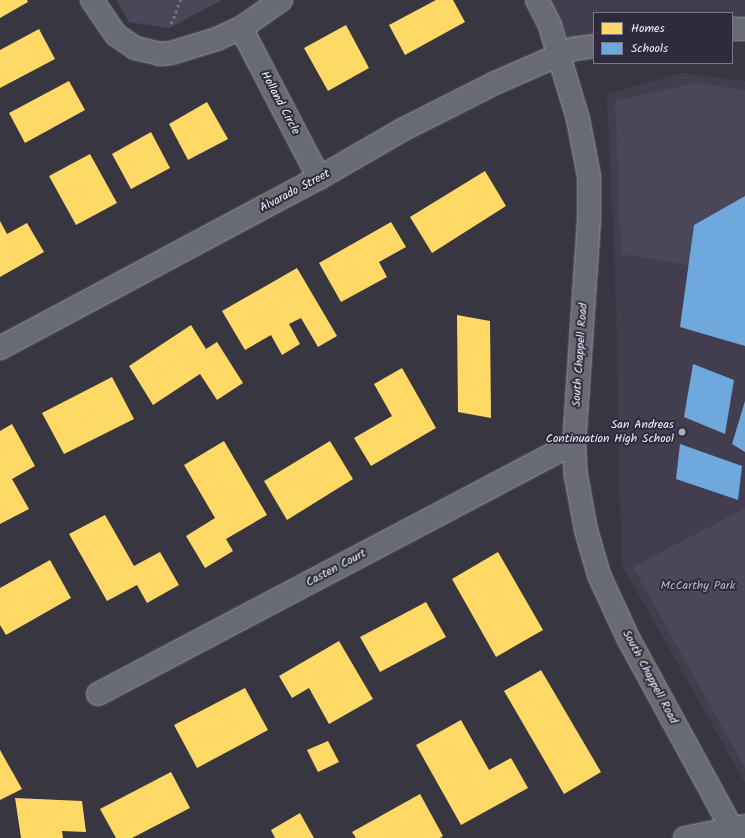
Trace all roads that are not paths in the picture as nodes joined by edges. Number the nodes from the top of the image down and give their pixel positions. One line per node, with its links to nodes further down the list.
1 (92, 0): 4 (street)
2 (281, 0): 4 (street)
3 (537, 0): 8 (street, South Chappell Road)
4 (241, 28): 9 (street, Holland Circle)
5 (733, 29): 6 (street)
6 (745, 29)
7 (593, 46): 8 (street, Alvarado Street)
8 (560, 56): 9 (street, Alvarado Street); 11 (street, South Chappell Road)
9 (319, 178): 10 (street, Alvarado Street)
10 (0, 348)
11 (574, 443): 12 (street, Casten Court); 13 (street, South Chappell Road)
12 (98, 694)
13 (738, 832): 14 (street)
14 (685, 838)

